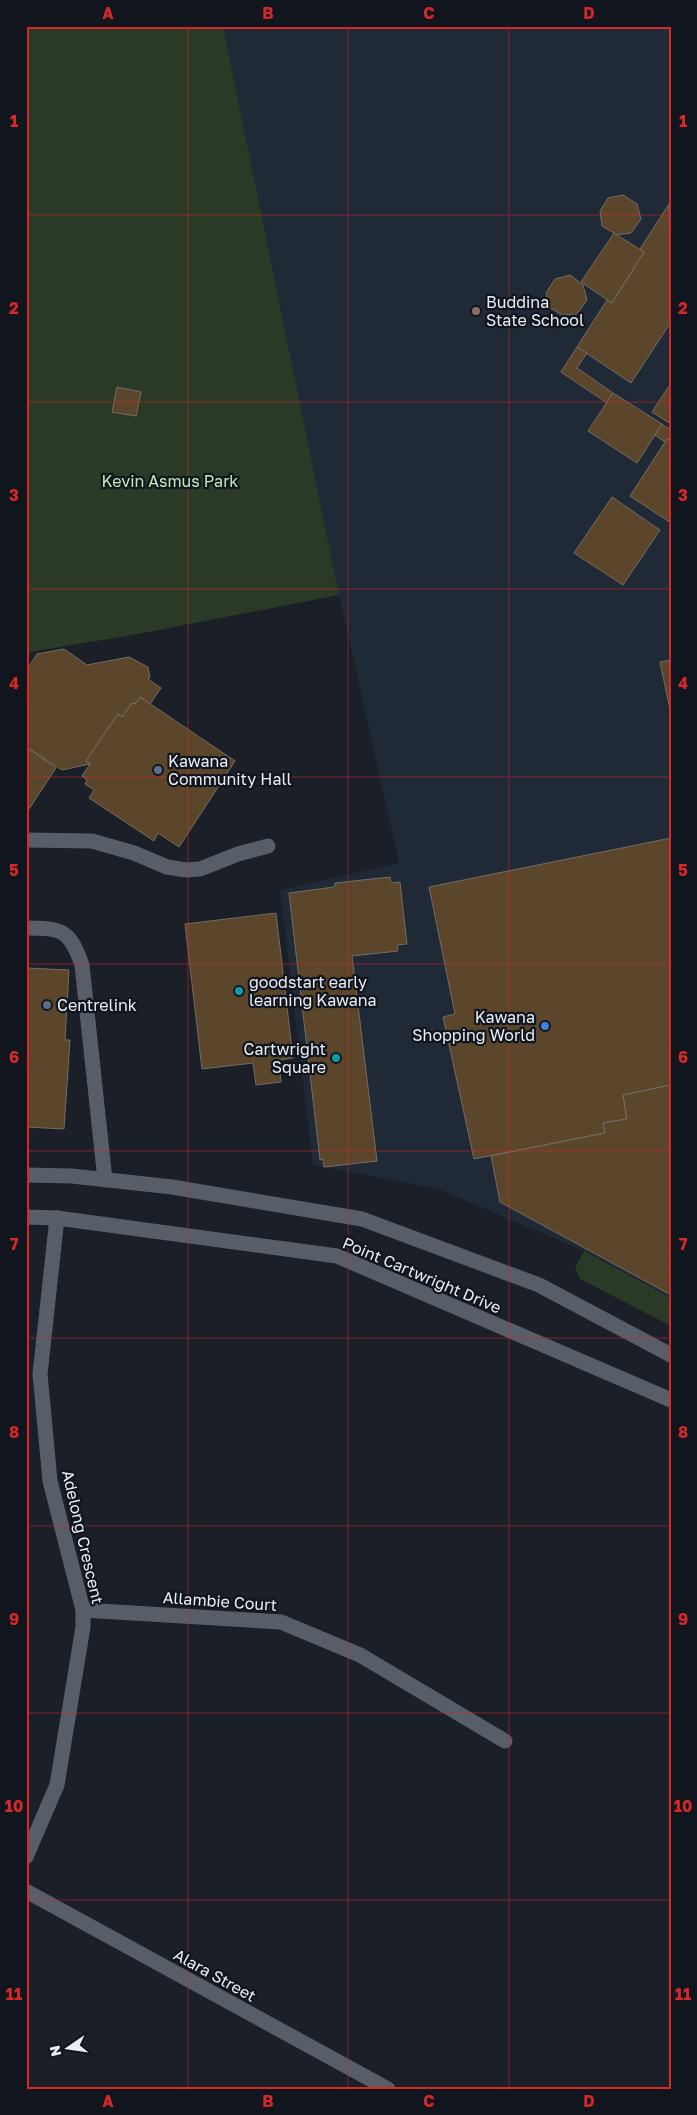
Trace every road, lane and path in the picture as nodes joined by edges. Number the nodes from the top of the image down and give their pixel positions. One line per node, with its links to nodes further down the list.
1 (26, 840): 2 (street)
2 (268, 846)
3 (26, 928): 5 (street)
4 (26, 1175): 5 (street, Point Cartwright Drive)
5 (105, 1180): 8 (street, Point Cartwright Drive)
6 (26, 1217): 7 (street, Point Cartwright Drive)
7 (57, 1218): 9 (street, Point Cartwright Drive); 10 (street, Adelong Crescent)
8 (671, 1355)
9 (671, 1400)
10 (83, 1610): 11 (street, Allambie Court); 12 (street, Adelong Crescent)
11 (505, 1740)
12 (26, 1857)
13 (26, 1891): 14 (street, Alara Street)
14 (388, 2089)

